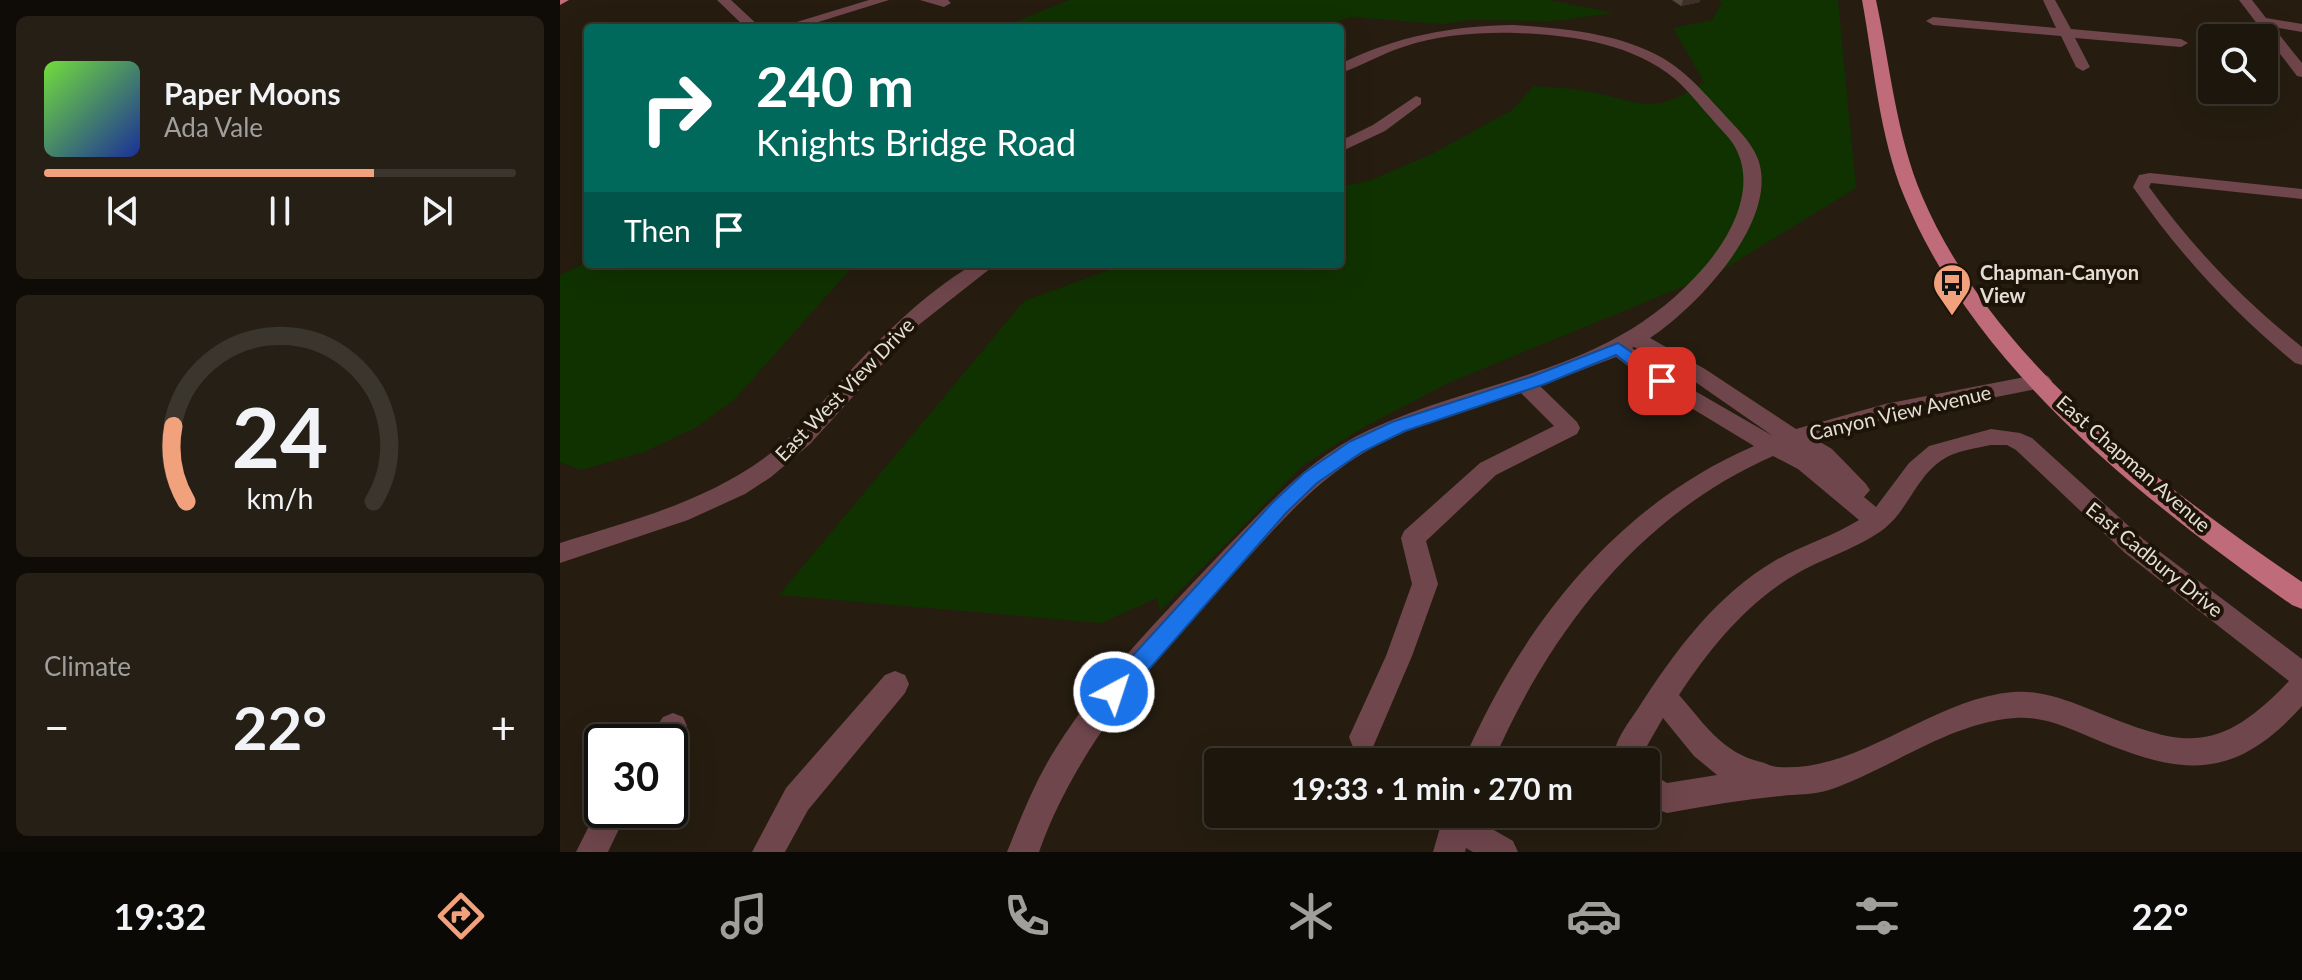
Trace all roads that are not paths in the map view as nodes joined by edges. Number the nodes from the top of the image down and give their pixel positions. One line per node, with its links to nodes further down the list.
1 (723, 0): 10 (street)
2 (883, 0): 11 (street)
3 (926, 0): 7 (street)
4 (1869, 0): 24 (main road, East Chapman Avenue)
5 (2049, 0): 13 (street)
6 (2245, 0): 9 (street)
7 (944, 3)
8 (1933, 21): 13 (street)
9 (2259, 21): 12 (street); 17 (street)
10 (750, 24)
11 (798, 24)
12 (2302, 28)
13 (2065, 32): 14 (street); 16 (street)
14 (2181, 43)
15 (1344, 67): 22 (street)
16 (2083, 67)
17 (2302, 73)
18 (1416, 101): 19 (street)
19 (1347, 144)
20 (2302, 194): 23 (street)
21 (980, 268): 28 (street, East West View Drive)
22 (1626, 343): 25 (street); 26 (street)
23 (2302, 358)
24 (2041, 381): 26 (street, Canyon View Avenue); 29 (main road, East Chapman Avenue)
25 (1526, 385): 34 (street); 43 (street)
26 (1784, 442): 27 (street); 35 (street, Canyon View Avenue)
27 (1882, 517): 30 (street, East Cadbury Drive); 33 (street)
28 (560, 553)
29 (2302, 597)
30 (2302, 675)
31 (895, 684): 42 (street)
32 (2302, 686): 37 (street)
33 (1661, 696): 36 (street); 37 (street)
34 (1363, 737)
35 (1484, 748)
36 (1630, 748)
37 (1780, 781): 38 (street)
38 (1660, 791)
39 (604, 828): 41 (street)
40 (1455, 830): 44 (street)
41 (592, 852)
42 (768, 852)
43 (1023, 852)
44 (1502, 852)

